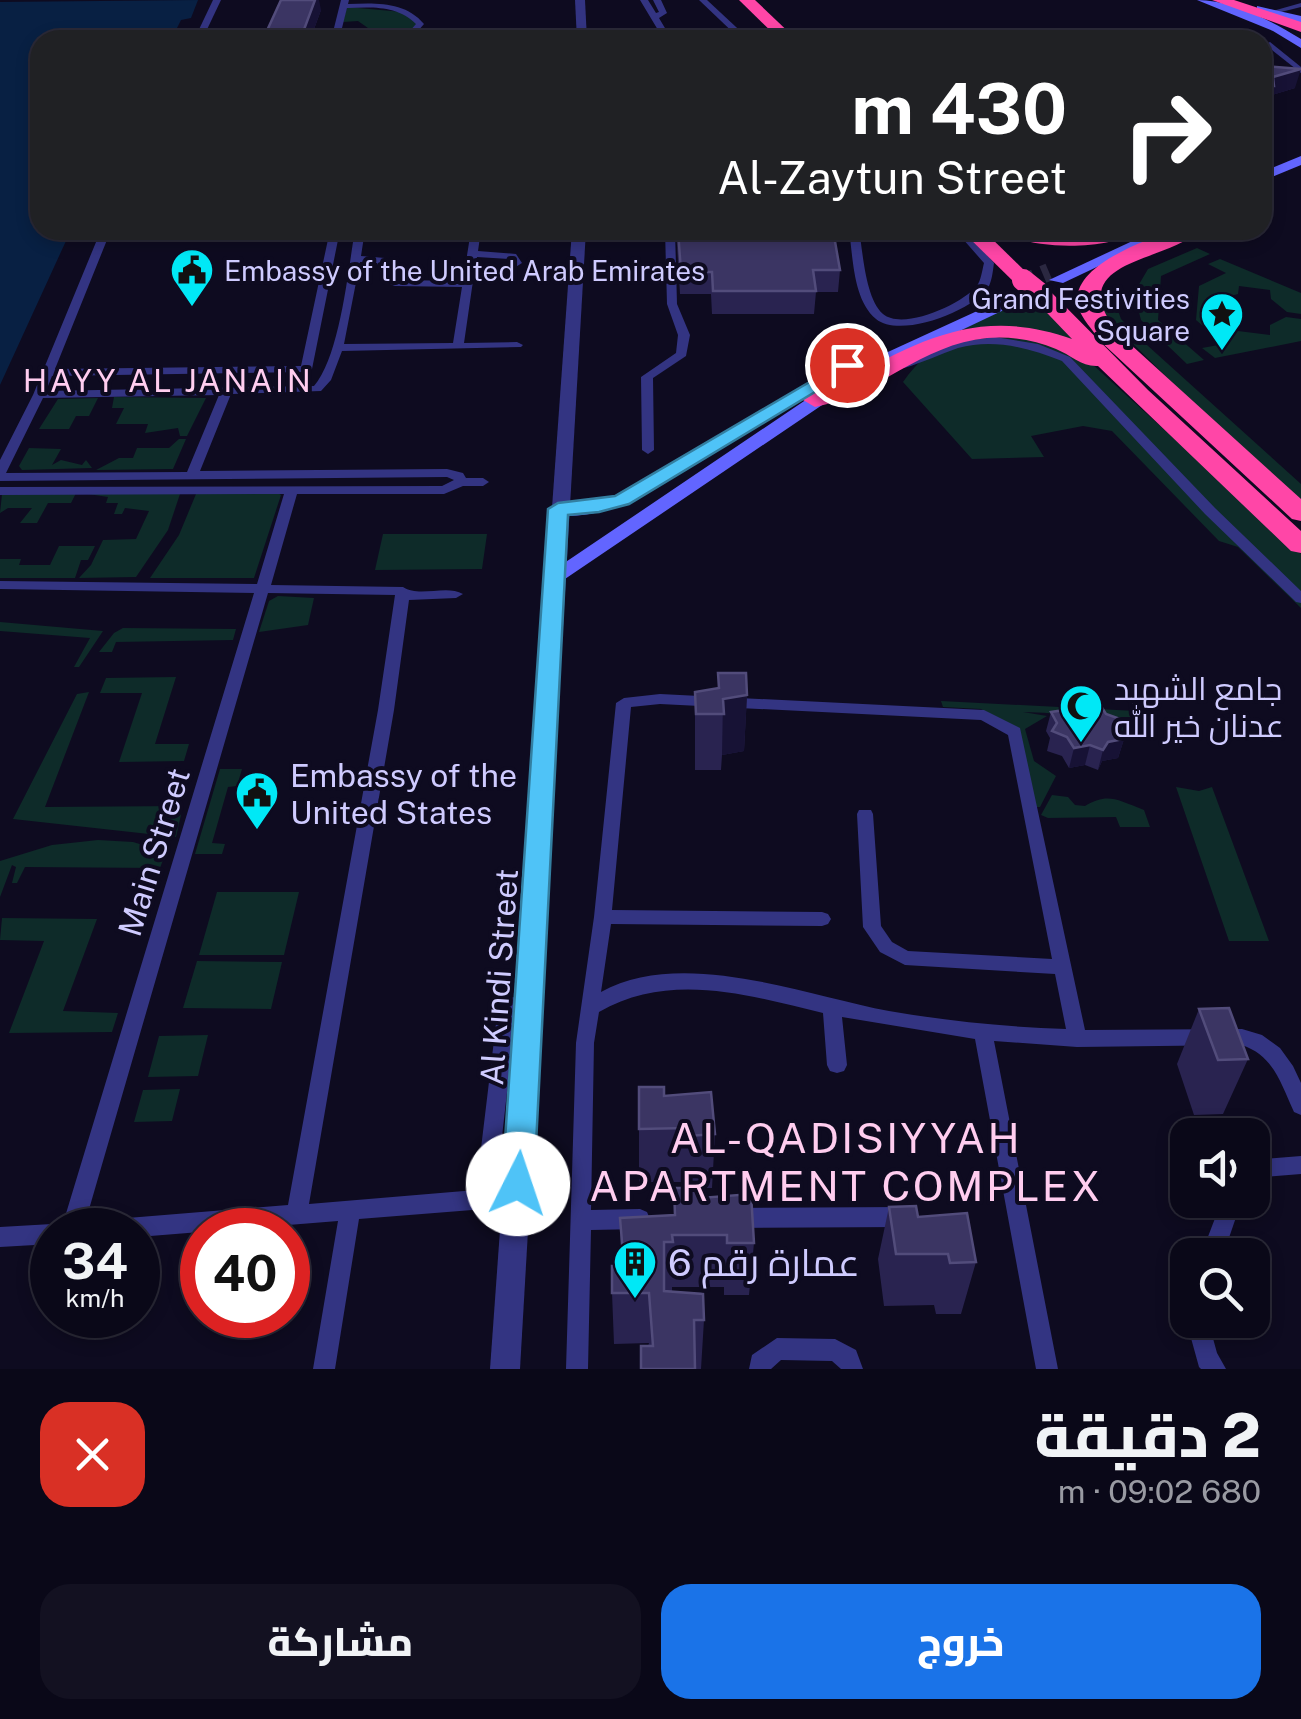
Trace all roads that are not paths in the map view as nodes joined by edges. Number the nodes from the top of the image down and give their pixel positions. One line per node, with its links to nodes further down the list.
1 (216, 0): 16 (street)
2 (580, 0): 19 (street)
3 (644, 0): 14 (street)
4 (657, 0): 14 (street)
5 (703, 0): 21 (street)
6 (728, 0): 22 (highway)
7 (750, 0): 23 (highway)
8 (1228, 0): 15 (highway)
9 (1238, 0): 13 (main road)
10 (1209, 1): 15 (highway); 24 (main road)
11 (345, 3): 17 (street); 18 (street)
12 (1301, 5): 13 (street)
13 (1274, 12): 15 (main road)
14 (654, 17): 20 (street)
15 (1301, 24)
16 (202, 30)
17 (338, 30)
18 (419, 30)
19 (582, 30)
20 (662, 30)
21 (735, 30)
22 (770, 30)
23 (774, 30)
24 (1301, 44)
25 (1272, 46): 26 (street)
26 (1301, 71)
27 (1301, 160): 28 (main road)
28 (1272, 173)
29 (1301, 176): 30 (main road)
30 (1272, 189)
31 (102, 240): 53 (street)
32 (333, 240): 53 (street)
33 (358, 240): 45 (street)
34 (474, 240): 44 (street)
35 (577, 240): 66 (street, Al Kindi Street)
36 (670, 240): 58 (street)
37 (856, 240): 38 (street)
38 (969, 240)
39 (984, 240): 47 (highway)
40 (1001, 240): 47 (highway)
41 (1127, 240): 47 (main road)
42 (1143, 240): 47 (main road)
43 (1167, 240): 48 (highway)
44 (472, 254): 46 (street); 46 (street)
45 (354, 259): 46 (street); 51 (street)
46 (469, 277): 49 (street)
47 (1038, 283): 48 (highway); 52 (main road); 56 (highway)
48 (1108, 335): 67 (highway)
49 (458, 346): 50 (street); 51 (street)
50 (517, 346)
51 (336, 348): 54 (street)
52 (873, 366): 56 (highway); 57 (highway); 66 (main road); 74 (street)
53 (48, 373): 55 (street)
54 (226, 392): 55 (street); 61 (street)
55 (39, 395): 59 (street)
56 (1140, 395): 68 (highway)
57 (815, 400): 69 (main road)
58 (648, 450)
59 (0, 474): 60 (street)
60 (88, 476): 61 (street); 64 (street)
61 (189, 481): 63 (street); 64 (street)
62 (484, 482): 63 (street)
63 (293, 484): 71 (street, Main Street)
64 (81, 491): 65 (street)
65 (0, 492)
66 (558, 509): 69 (street, Al Kindi Street)
67 (1301, 513)
68 (1301, 545)
69 (555, 576): 79 (street, Al Kindi Street)
70 (0, 585): 71 (street)
71 (266, 586): 73 (street); 88 (street, Main Street)
72 (456, 594): 73 (street)
73 (405, 596): 89 (street)
74 (1301, 599)
75 (866, 814): 78 (street)
76 (603, 918): 77 (street); 78 (street); 81 (street)
77 (822, 920)
78 (1064, 967): 83 (street)
79 (531, 999): 90 (street); 100 (street, Al Kindi Street)
80 (832, 1007): 81 (street); 82 (street); 84 (street)
81 (588, 1009): 95 (street)
82 (983, 1032): 83 (street); 104 (street)
83 (1077, 1038): 85 (street)
84 (837, 1065)
85 (1301, 1106)
86 (1301, 1165): 87 (street)
87 (1270, 1168)
88 (79, 1208)
89 (297, 1208)
90 (350, 1210): 91 (street); 99 (street)
91 (310, 1214)
92 (904, 1217): 94 (street)
93 (657, 1219): 95 (street)
94 (714, 1219)
95 (580, 1220): 101 (street)
96 (30, 1237): 97 (street)
97 (1, 1240)
98 (1202, 1338): 105 (street)
99 (324, 1369)
100 (505, 1369)
101 (577, 1369)
102 (760, 1369): 103 (street)
103 (852, 1369)
104 (1047, 1369)
105 (1214, 1369)

